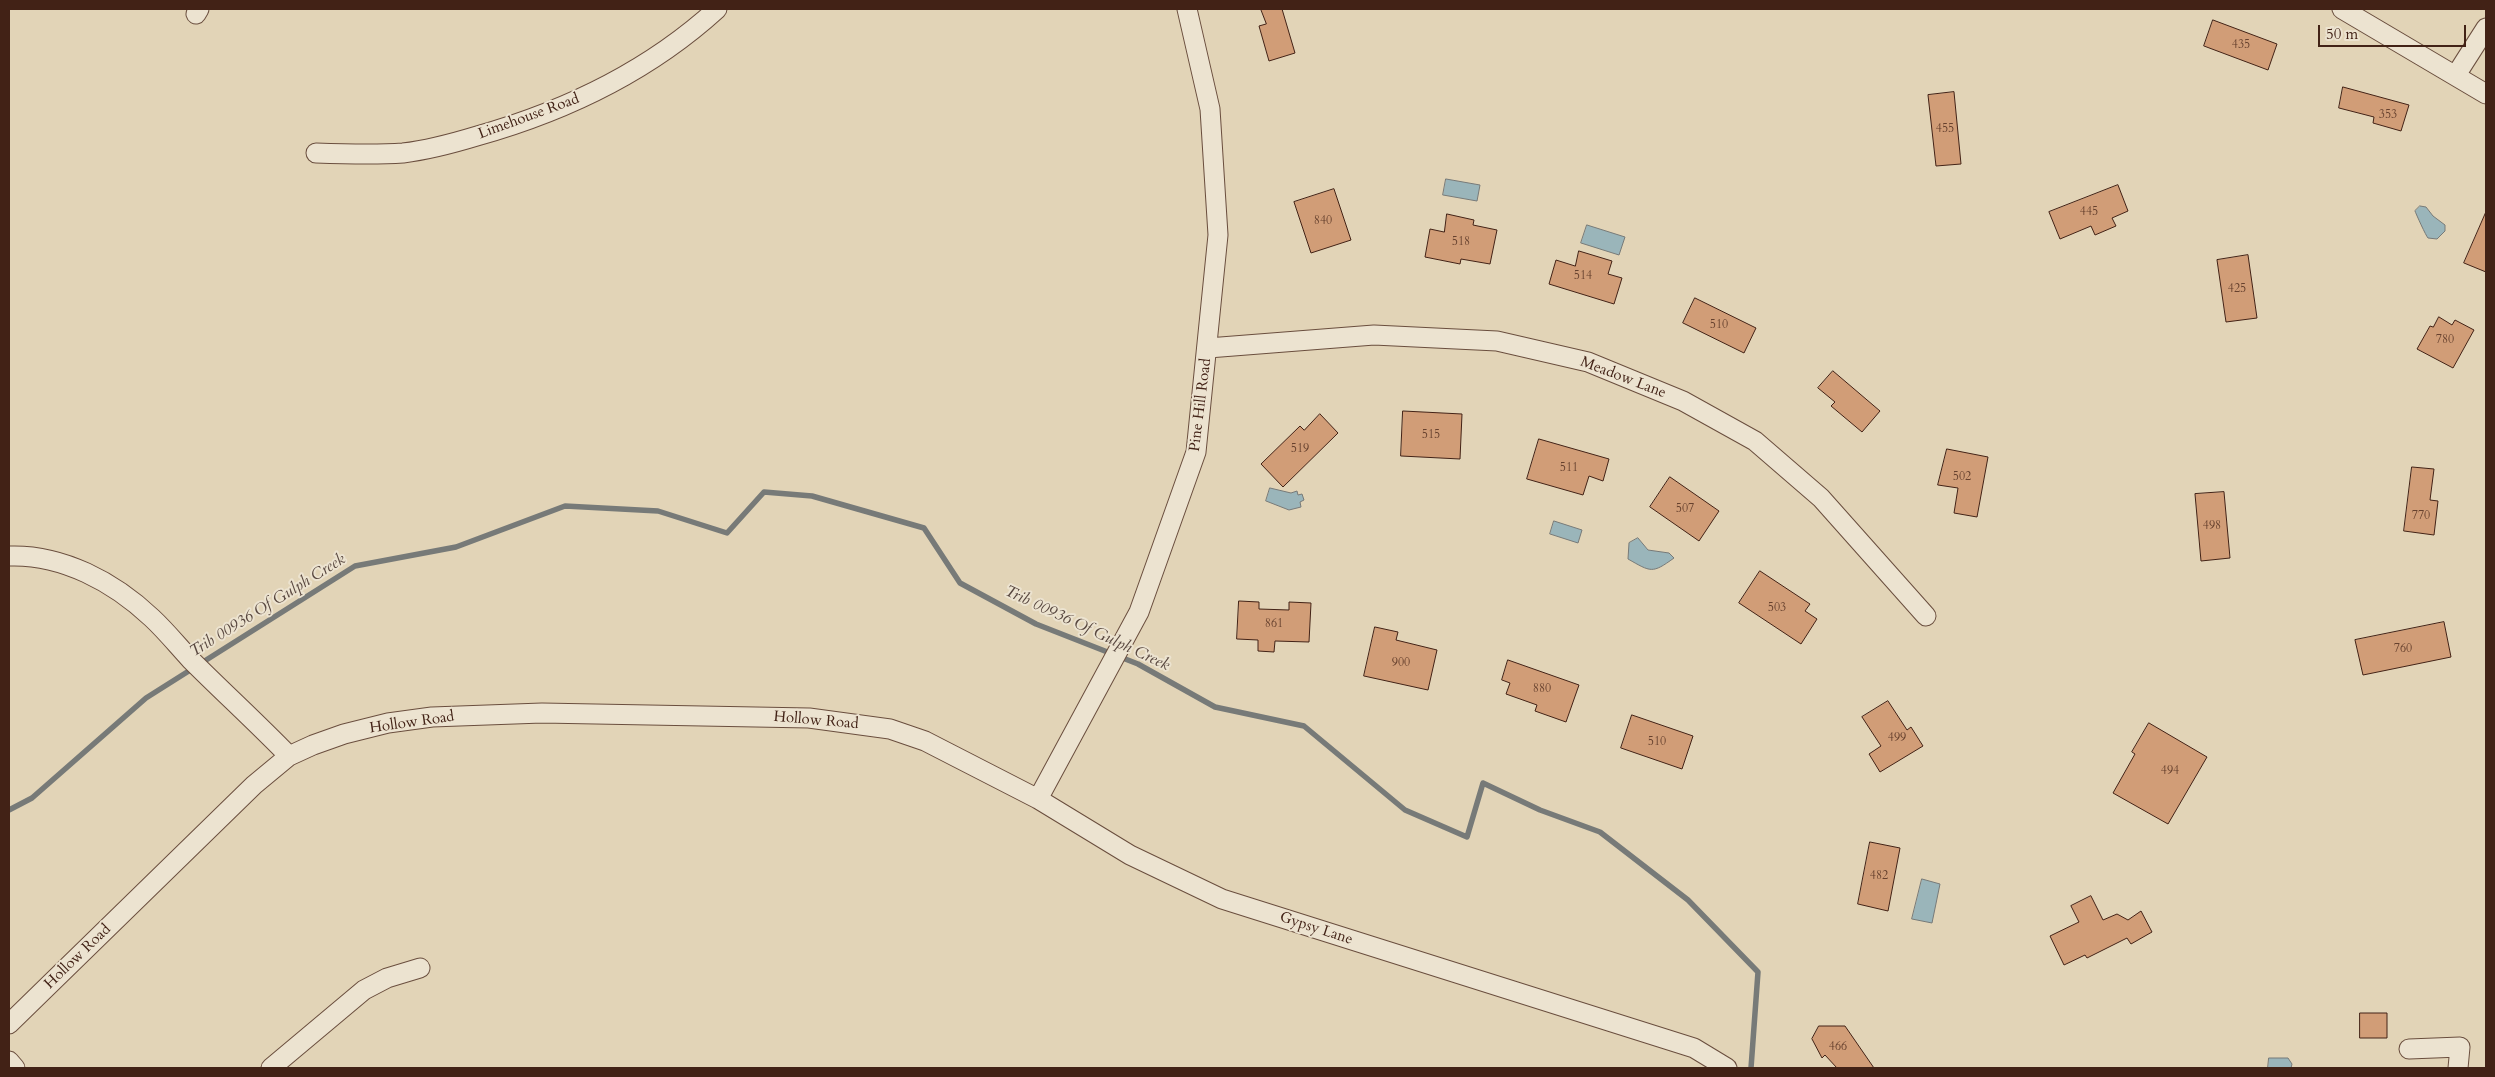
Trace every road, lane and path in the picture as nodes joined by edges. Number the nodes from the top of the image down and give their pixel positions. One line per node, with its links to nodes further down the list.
1 (717, 9): 7 (street, Limehouse Road)
2 (1188, 9): 8 (street, Pine Hill Road)
3 (2342, 9): 5 (street)
4 (2486, 28): 5 (street)
5 (2456, 75): 6 (street)
6 (2486, 94)
7 (316, 153)
8 (1208, 348): 10 (street, Meadow Lane); 13 (street, Pine Hill Road)
9 (9, 556): 12 (street)
10 (1926, 616)
11 (924, 741): 12 (street, Hollow Road); 13 (street, Gypsy Lane)
12 (289, 756): 15 (street, Hollow Road)
13 (1038, 799): 20 (street, Gypsy Lane)
14 (420, 968): 19 (street)
15 (9, 1024)
16 (2409, 1049): 21 (street)
17 (9, 1061): 18 (street)
18 (15, 1068)
19 (271, 1068)
20 (1727, 1068)
21 (2458, 1068)

